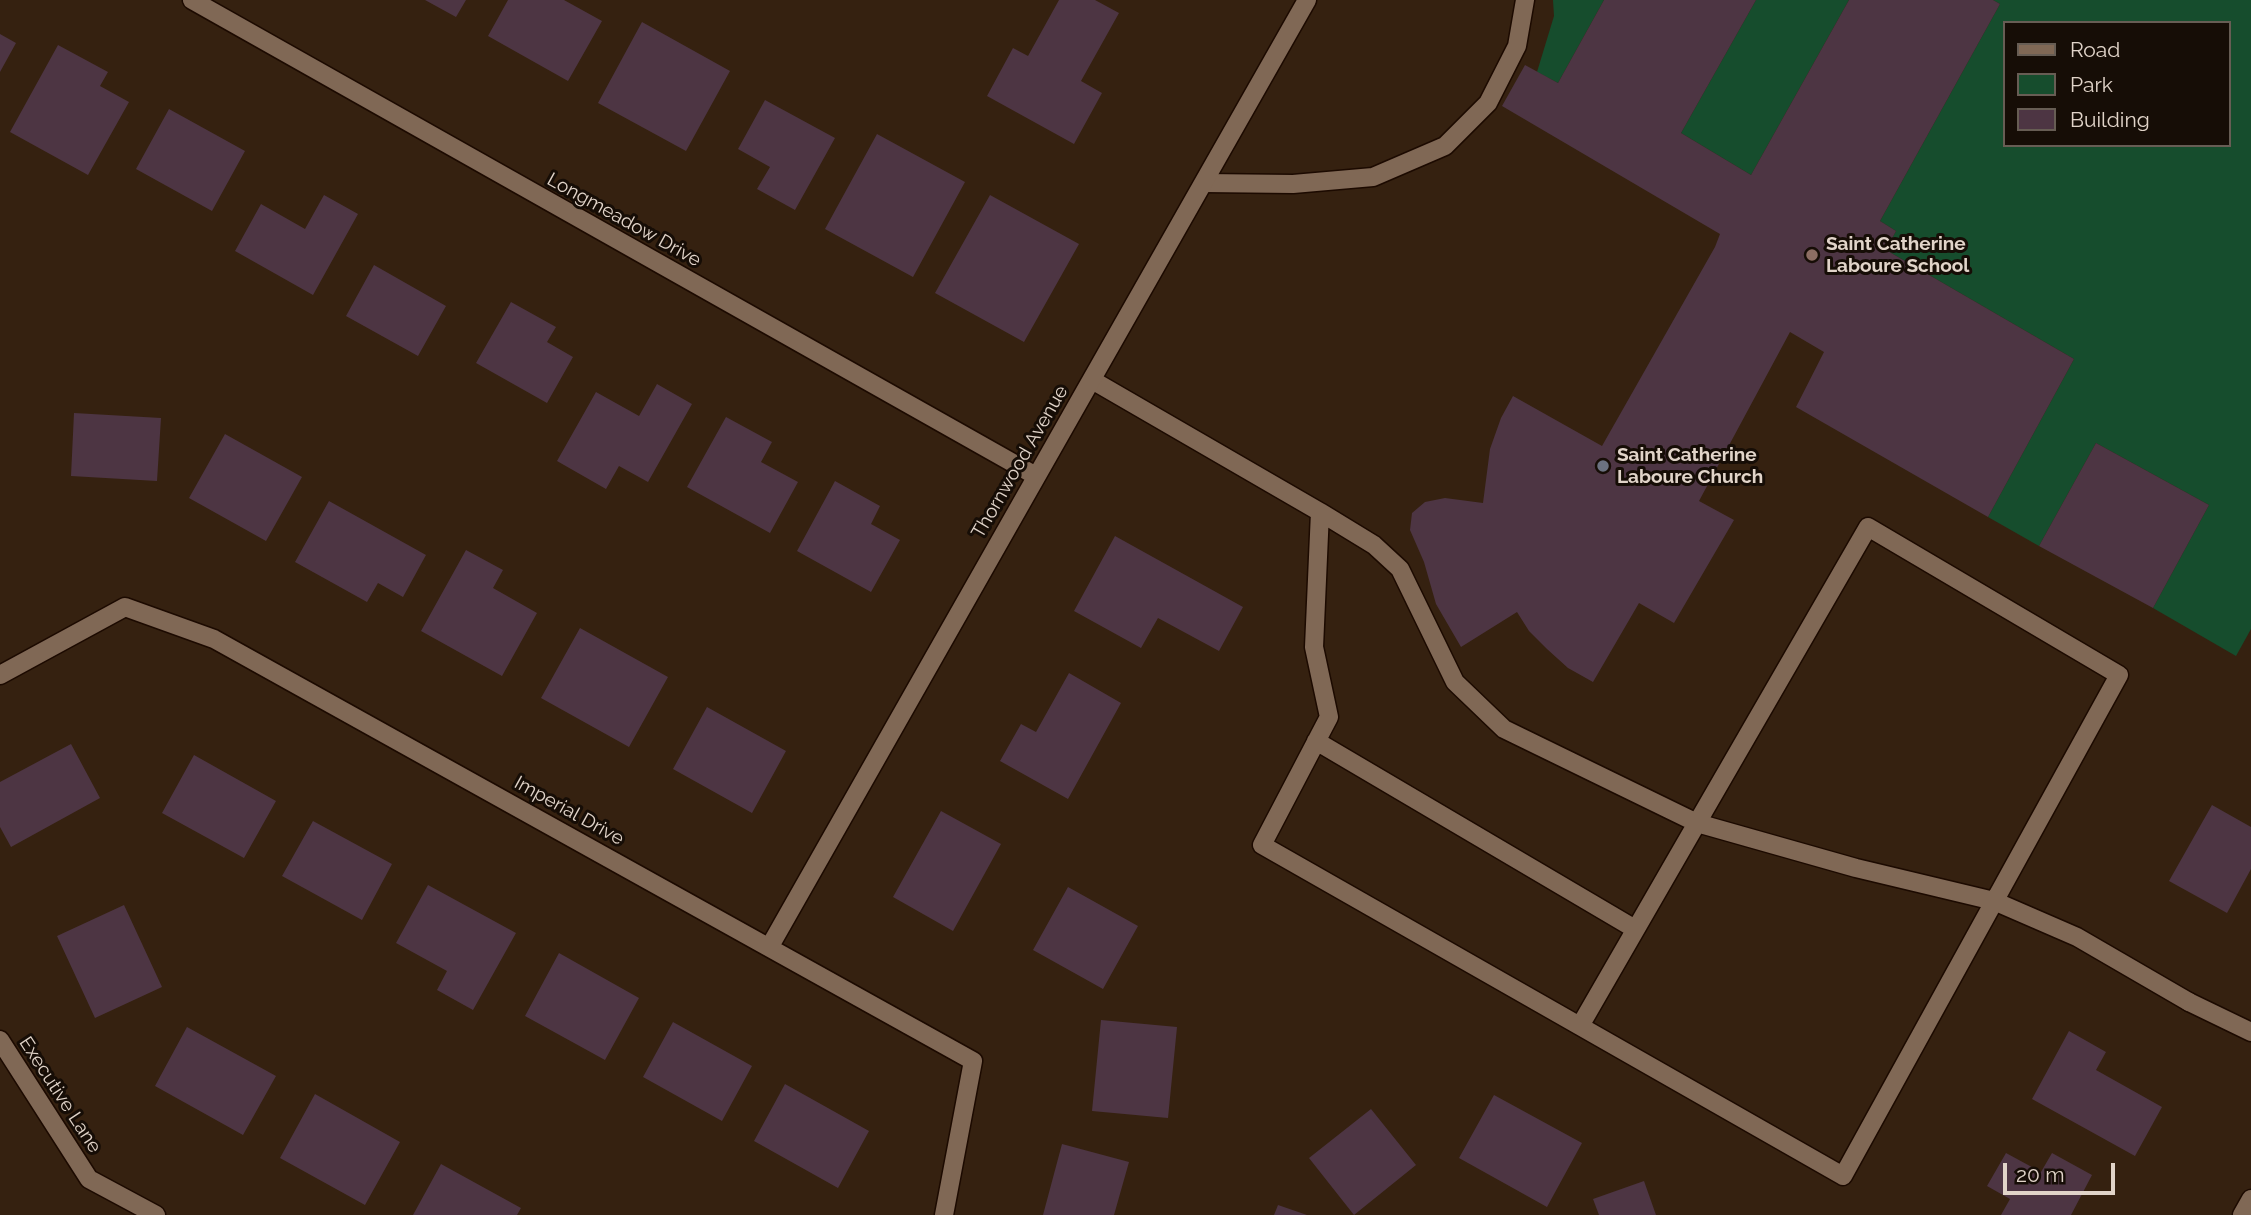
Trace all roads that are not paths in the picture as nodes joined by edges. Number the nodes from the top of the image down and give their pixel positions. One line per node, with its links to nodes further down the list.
1 (192, 0): 6 (street, Longmeadow Drive)
2 (1307, 0): 4 (street, Thornwood Avenue)
3 (1525, 0): 4 (street)
4 (1203, 183): 5 (street, Thornwood Avenue)
5 (1093, 380): 6 (street, Thornwood Avenue); 7 (street)
6 (1036, 476): 13 (street, Thornwood Avenue)
7 (1320, 512): 9 (street); 10 (street)
8 (0, 675): 13 (street, Imperial Drive)
9 (1316, 741): 12 (street); 14 (street)
10 (1697, 822): 11 (street); 11 (street); 12 (street)
11 (1994, 901): 14 (street); 15 (street)
12 (1635, 929): 14 (street)
13 (770, 946): 19 (street, Imperial Drive)
14 (1580, 1026)
15 (2251, 1032)
16 (0, 1041): 18 (street, Executive Lane)
17 (2251, 1199): 20 (street)
18 (156, 1215)
19 (944, 1215)
20 (2242, 1215)

